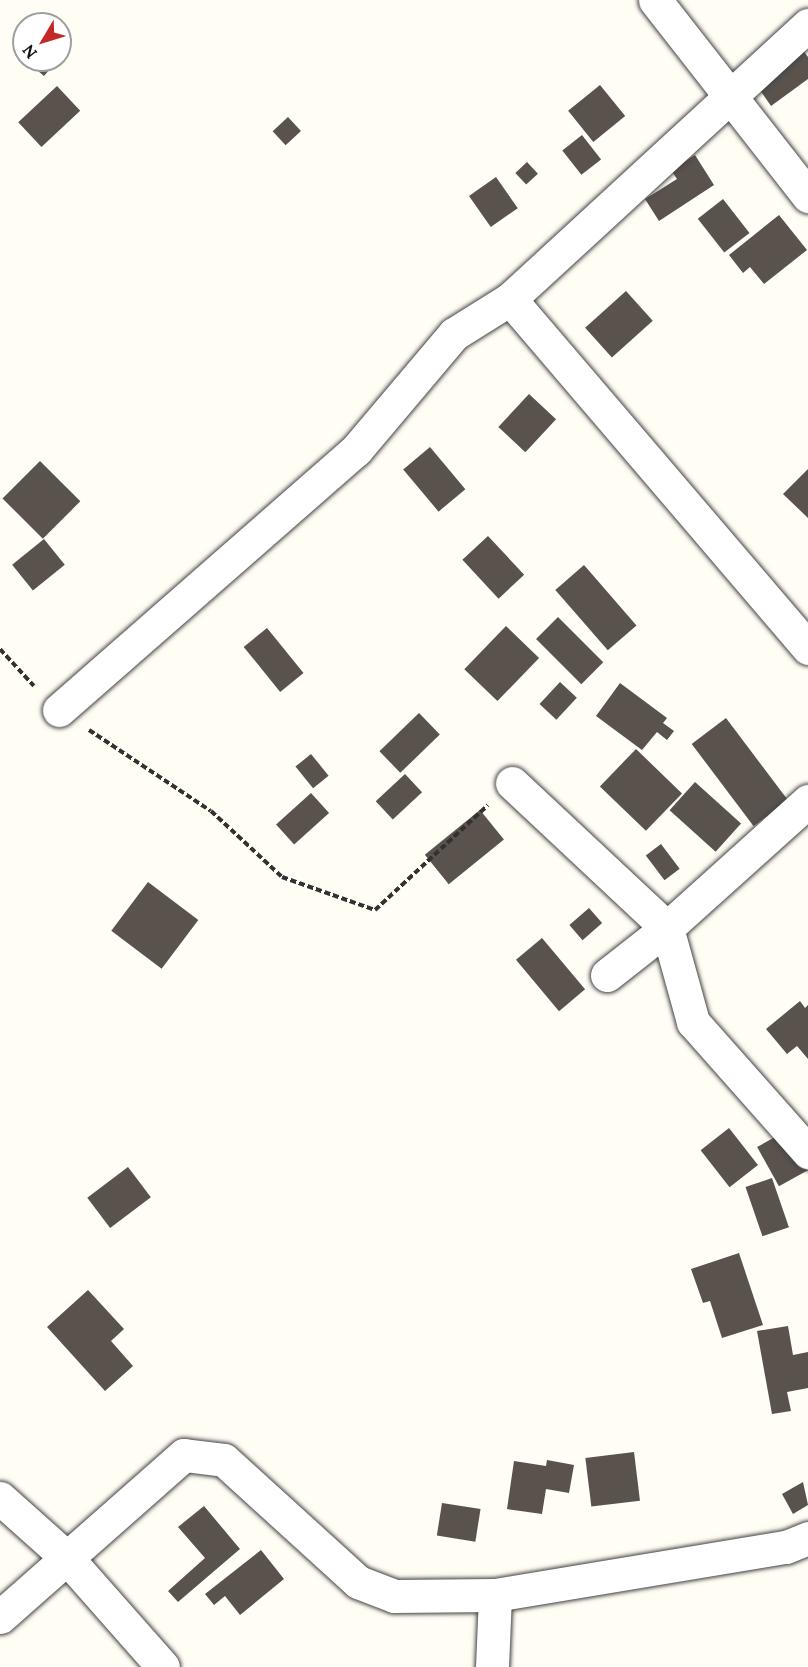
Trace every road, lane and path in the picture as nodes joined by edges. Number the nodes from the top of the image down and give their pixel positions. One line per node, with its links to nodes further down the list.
1 (655, 0): 3 (street)
2 (808, 25): 3 (street)
3 (732, 96): 4 (street); 5 (street)
4 (808, 195)
5 (510, 299): 6 (street); 8 (street)
6 (808, 648)
7 (0, 649): 8 (path)
8 (59, 710): 9 (path)
9 (512, 783): 11 (street)
10 (808, 801): 11 (street)
11 (668, 928): 12 (street); 13 (street)
12 (607, 975)
13 (808, 1152)
14 (0, 1498): 16 (street)
15 (808, 1538): 17 (street)
16 (67, 1558): 17 (street); 18 (street); 19 (street)
17 (495, 1595): 20 (street)
18 (0, 1617)
19 (163, 1667)
20 (492, 1667)

